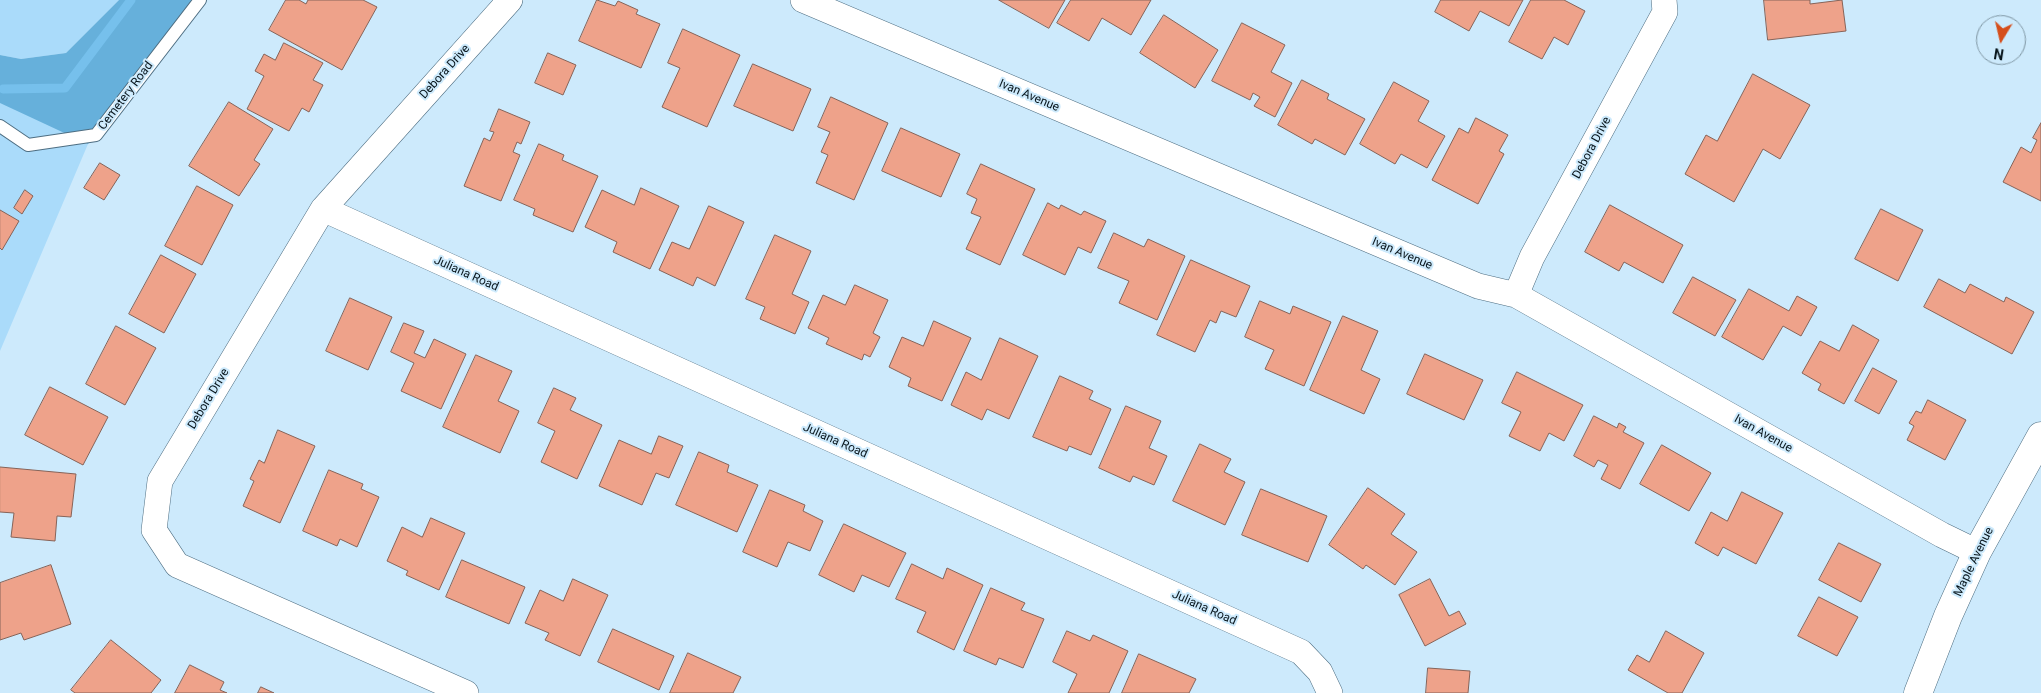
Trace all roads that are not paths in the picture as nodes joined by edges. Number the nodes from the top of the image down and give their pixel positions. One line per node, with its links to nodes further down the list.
1 (200, 0): 5 (lane, Cemetery Road)
2 (510, 0): 6 (street, Debora Drive)
3 (803, 0): 7 (street, Ivan Avenue)
4 (1664, 0): 7 (street, Debora Drive)
5 (0, 126)
6 (323, 209): 10 (street, Debora Drive); 11 (street, Juliana Road)
7 (1516, 295): 9 (street, Ivan Avenue)
8 (2041, 436): 9 (street, Maple Avenue)
9 (1977, 552): 12 (street, Maple Avenue)
10 (466, 693)
11 (1330, 693)
12 (1918, 693)

